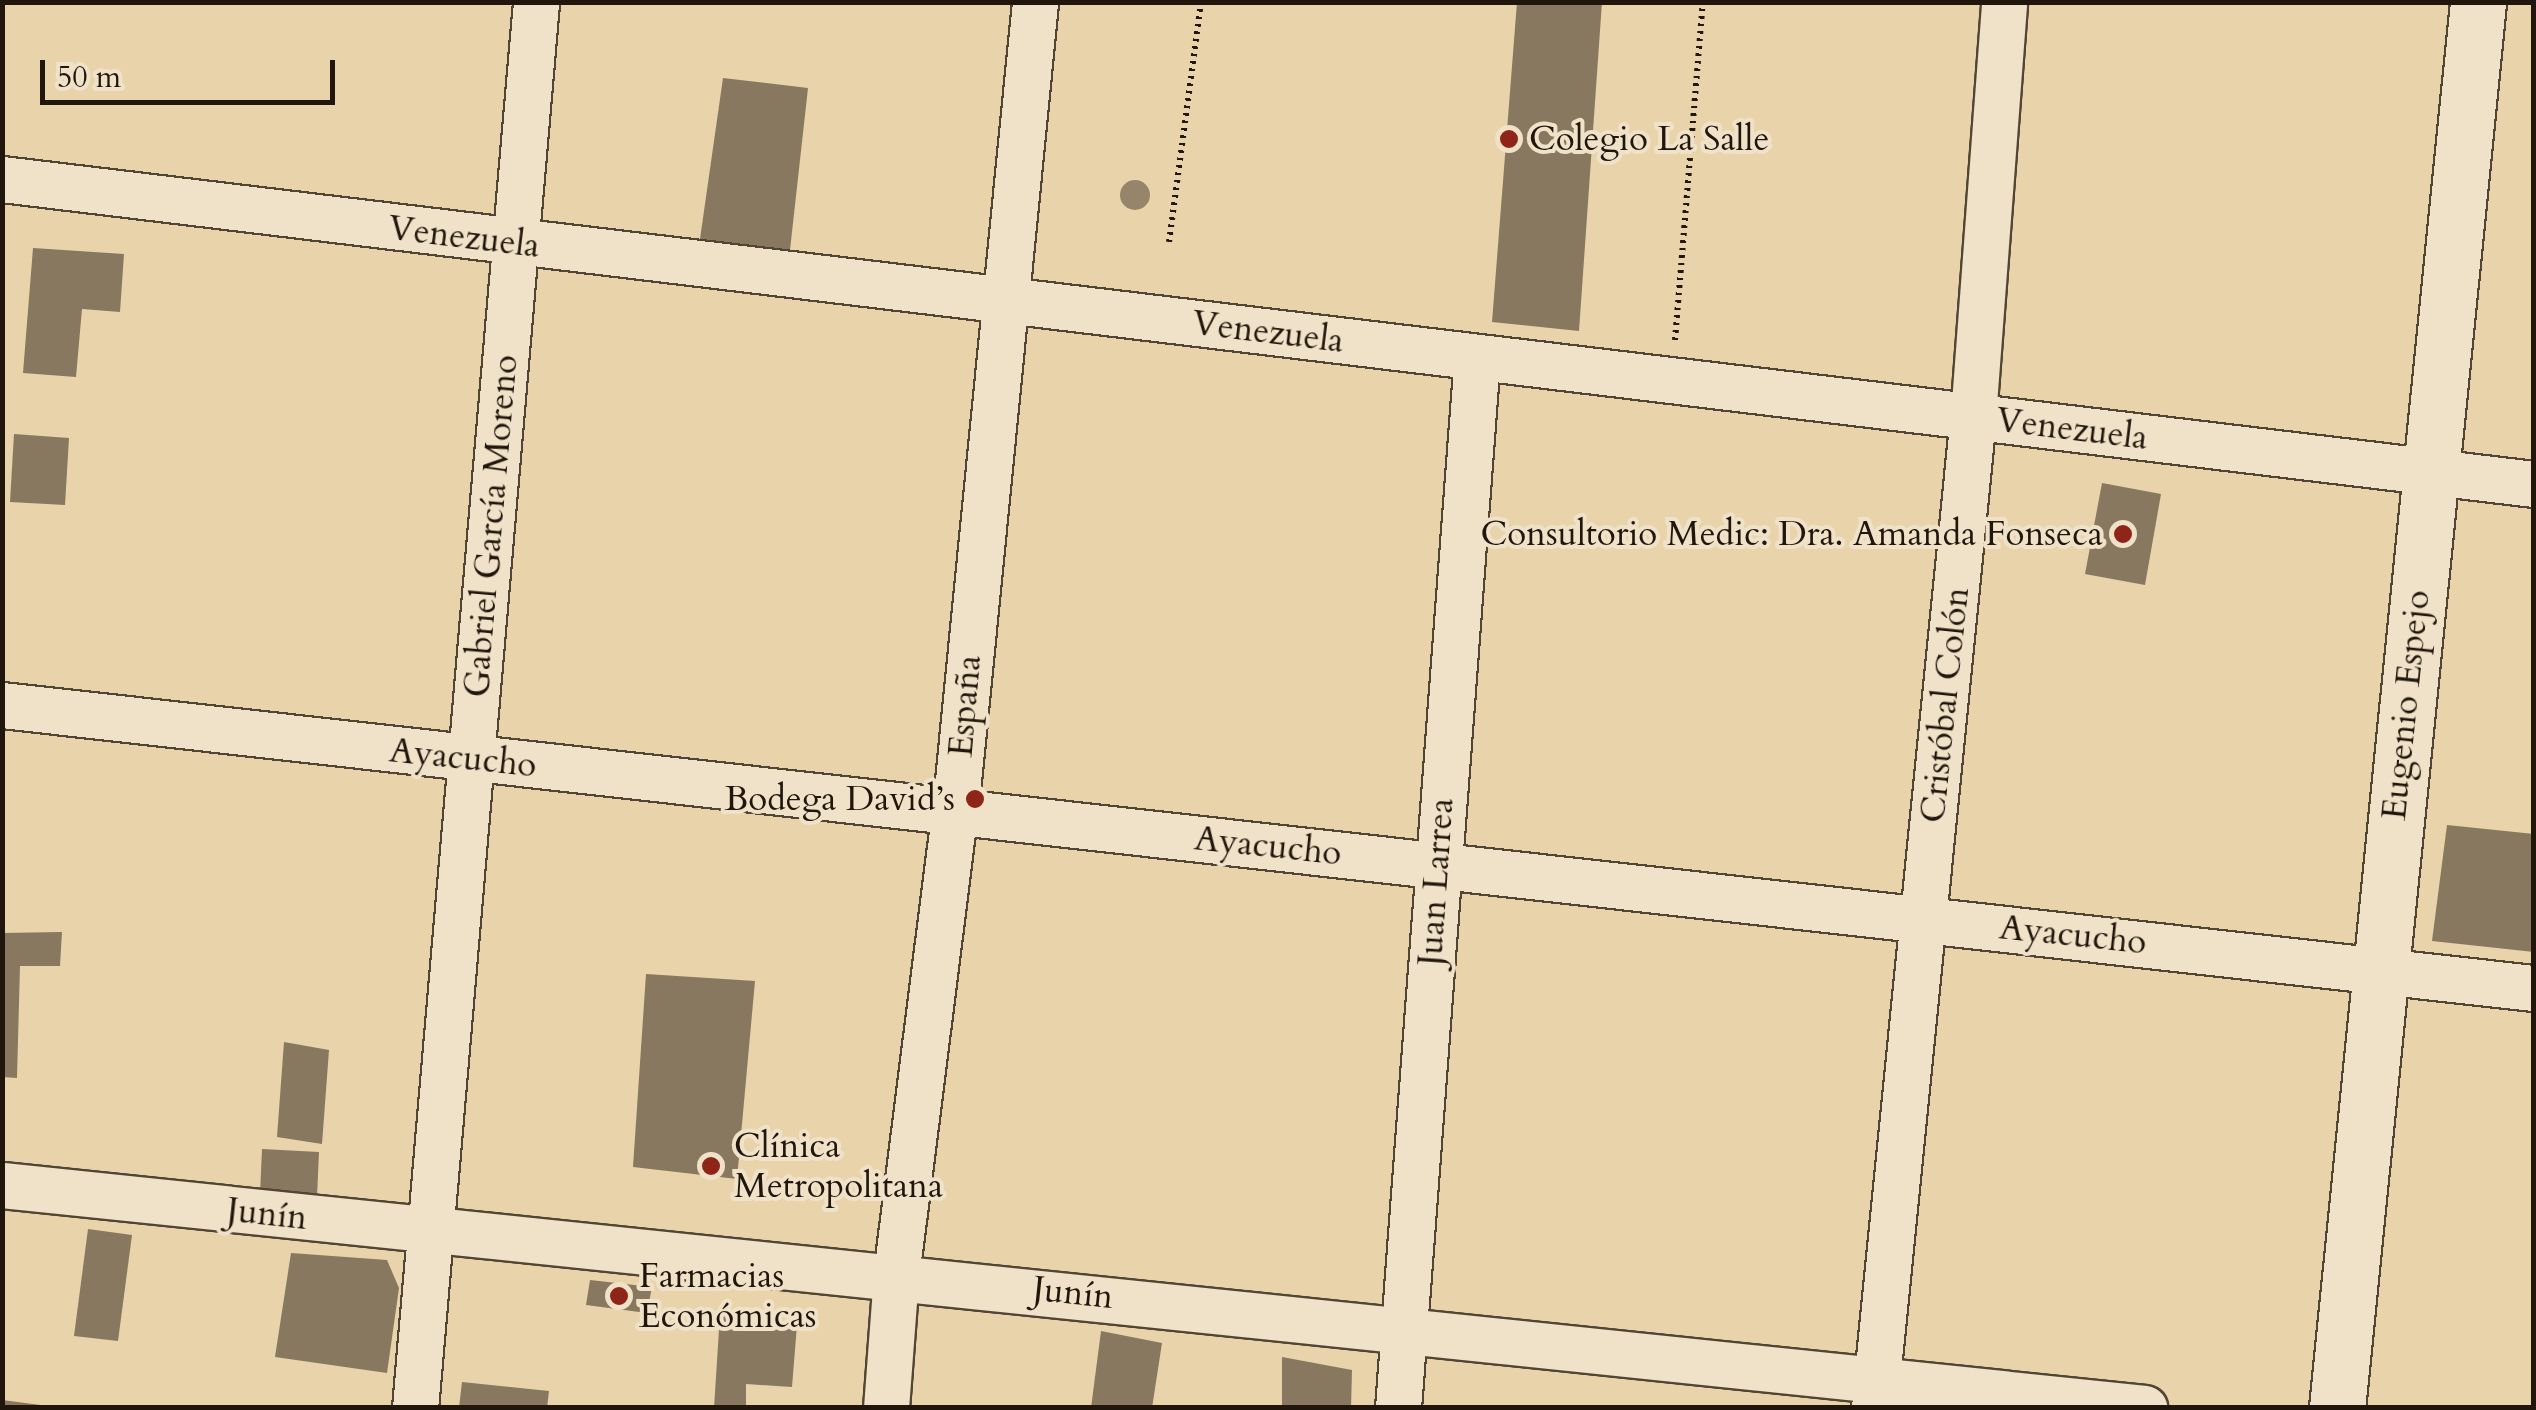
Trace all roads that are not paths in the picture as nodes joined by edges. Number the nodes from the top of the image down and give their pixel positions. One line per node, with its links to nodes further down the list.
1 (536, 2): 6 (street, Gabriel García Moreno)
2 (1035, 2): 7 (street, España)
3 (2004, 2): 9 (street, Cristóbal Colón)
4 (2478, 2): 10 (street, Eugenio Espejo)
5 (2, 179): 6 (street, Venezuela)
6 (516, 244): 7 (street, Venezuela); 13 (street, Gabriel García Moreno)
7 (1003, 301): 8 (street, Venezuela); 14 (street, España)
8 (1477, 358): 9 (street, Venezuela); 15 (street, Juan Larrea)
9 (1973, 418): 10 (street, Venezuela); 16 (street, Cristóbal Colón)
10 (2429, 472): 11 (street, Venezuela); 17 (street, Eugenio Espejo)
11 (2534, 484)
12 (2, 705): 13 (street, Ayacucho)
13 (471, 759): 14 (street, Ayacucho); 20 (street, Gabriel García Moreno)
14 (956, 811): 15 (street, Ayacucho); 21 (street, España)
15 (1437, 865): 16 (street, Ayacucho); 22 (street, Juan Larrea)
16 (1924, 918): 17 (street, Ayacucho); 23 (street, Cristóbal Colón)
17 (2380, 969): 18 (street, Ayacucho); 28 (street, Eugenio Espejo)
18 (2534, 988)
19 (2, 1185): 20 (street, Junín)
20 (432, 1232): 21 (street, Junín); 24 (street, Gabriel García Moreno)
21 (896, 1275): 22 (street, Junín); 25 (street, España)
22 (1406, 1326): 23 (street, Junín); 26 (street, Juan Larrea)
23 (1876, 1391): 27 (street, Junín)
24 (415, 1408)
25 (886, 1408)
26 (1398, 1408)
27 (2144, 1408)
28 (2337, 1408)

